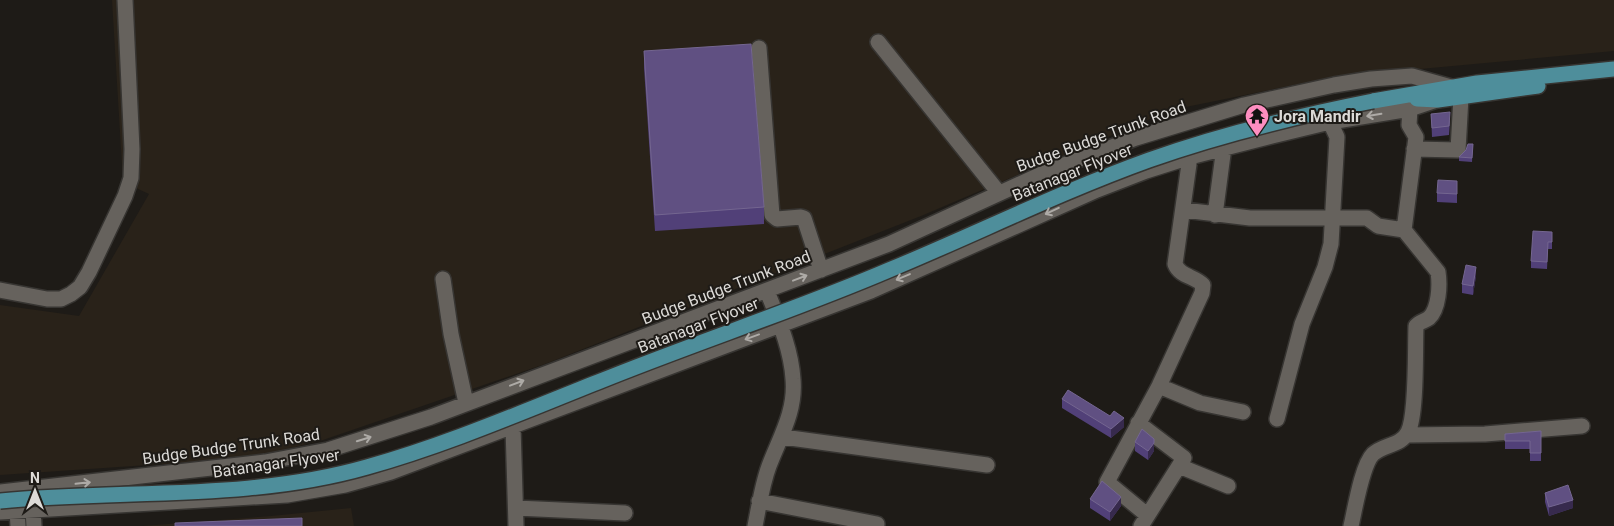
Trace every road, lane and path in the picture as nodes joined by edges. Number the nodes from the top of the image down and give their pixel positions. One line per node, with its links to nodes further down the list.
1 (125, 0): 21 (street)
2 (878, 42): 14 (street)
3 (759, 48): 19 (street)
4 (1614, 69): 6 (main road)
5 (1614, 78): 6 (main road)
6 (1456, 92): 7 (main road); 8 (main road); 12 (street); 14 (street, Budge Budge Trunk Road)
7 (1389, 97): 8 (main road); 37 (main road, Batanagar Flyover, bridge)
8 (1438, 100): 9 (street)
9 (1410, 109): 10 (street, one-way to 10); 12 (street)
10 (1330, 122): 11 (street); 17 (street)
11 (1224, 147): 13 (street); 16 (street)
12 (1414, 149): 18 (street)
13 (1190, 157): 15 (street); 23 (street, one-way to 23)
14 (999, 193): 19 (street, Budge Budge Trunk Road)
15 (1184, 210): 16 (street); 24 (street)
16 (1215, 215): 17 (street)
17 (1332, 217): 18 (street); 27 (street)
18 (1404, 230): 31 (street)
19 (821, 270): 22 (street, Budge Budge Trunk Road, one-way to 19)
20 (442, 278): 25 (street)
21 (0, 290)
22 (767, 291): 23 (street); 25 (street, Budge Budge Trunk Road, one-way to 22)
23 (780, 327): 30 (street, one-way to 30); 32 (street)
24 (1159, 386): 26 (street); 28 (street)
25 (466, 403): 36 (street, Budge Budge Trunk Road, one-way to 25)
26 (1242, 412)
27 (1277, 419)
28 (1138, 423): 34 (street); 44 (street)
29 (1582, 426): 31 (street)
30 (509, 428): 39 (street); 40 (street); 48 (street)
31 (1407, 435): 51 (street)
32 (783, 437): 33 (street); 38 (street)
33 (987, 465)
34 (1180, 466): 35 (street); 44 (street)
35 (1228, 486)
36 (0, 492)
37 (0, 501)
38 (760, 501): 45 (street); 50 (street)
39 (516, 508): 43 (street); 49 (street)
40 (33, 509): 41 (street); 47 (street)
41 (17, 510): 42 (street); 46 (street)
42 (0, 512)
43 (625, 513)
44 (1144, 520)
45 (877, 524)
46 (18, 526)
47 (34, 526)
48 (510, 526)
49 (516, 526)
50 (755, 526)
51 (1351, 526)

